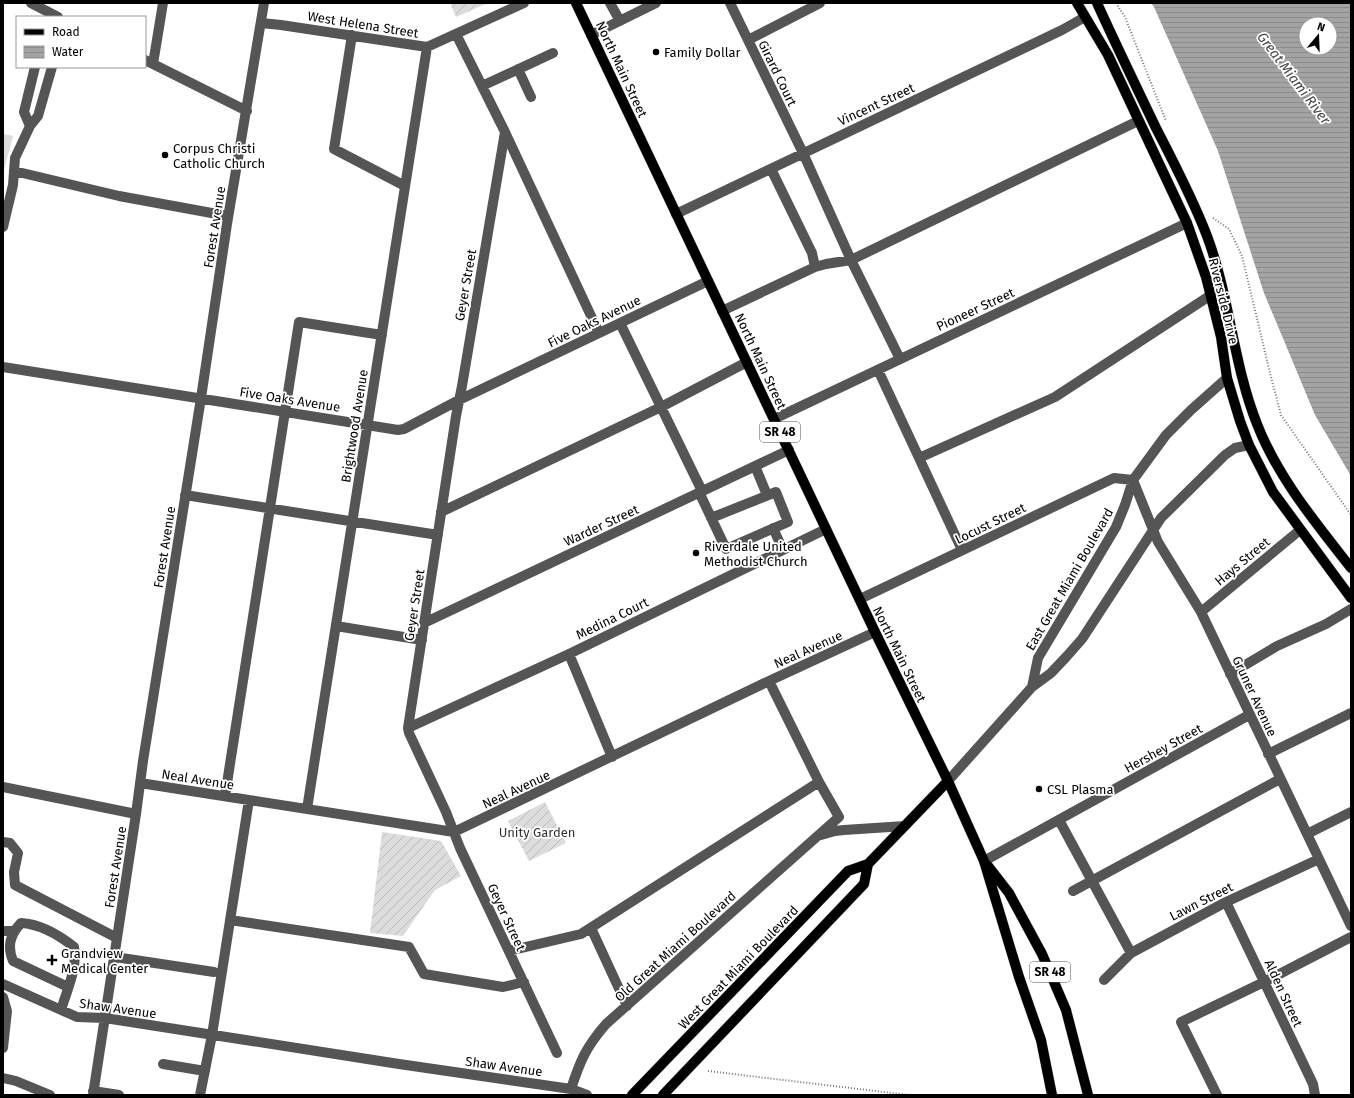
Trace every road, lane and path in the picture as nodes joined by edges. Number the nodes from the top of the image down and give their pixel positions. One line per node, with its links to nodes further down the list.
1 (31, 3): 13 (street)
2 (163, 3): 23 (street)
3 (264, 3): 16 (street, Forest Avenue)
4 (524, 3): 17 (street, West Helena Street)
5 (576, 3): 19 (main road, North Main Street / SR 48)
6 (610, 3): 15 (street)
7 (656, 3): 15 (street)
8 (730, 3): 20 (street, Girard Court)
9 (820, 3): 20 (street)
10 (1076, 3): 14 (main road, Riverside Drive)
11 (1097, 3): 82 (main road, Riverside Drive)
12 (1116, 3): 32 (path)
13 (48, 15)
14 (1085, 17): 30 (main road, Riverside Drive); 34 (street, Vincent Street)
15 (620, 21): 19 (street)
16 (261, 23): 18 (street, West Helena Street); 29 (street, Forest Avenue)
17 (456, 34): 21 (street, West Helena Street); 27 (street)
18 (352, 35): 21 (street, West Helena Street); 37 (street)
19 (591, 35): 38 (main road, North Main Street / SR 48)
20 (748, 40): 34 (street, Girard Court)
21 (427, 47): 37 (street, Brightwood Avenue)
22 (553, 52): 26 (street)
23 (149, 62): 29 (street)
24 (35, 68): 31 (street)
25 (52, 68): 31 (street)
26 (518, 69): 27 (street); 28 (street)
27 (482, 86): 33 (street)
28 (531, 97)
29 (247, 110): 39 (street, Forest Avenue)
30 (1138, 120): 41 (main road, Riverside Drive); 43 (street)
31 (30, 126): 36 (street)
32 (1168, 127)
33 (505, 132): 49 (street); 57 (street, Geyer Street)
34 (803, 153): 35 (street, Vincent Street); 43 (street, Girard Court)
35 (771, 169): 38 (street, Vincent Street); 44 (street)
36 (14, 171): 39 (street); 42 (street)
37 (405, 186): 50 (street, Brightwood Avenue)
38 (676, 214): 45 (main road, North Main Street / SR 48)
39 (228, 216): 56 (street, Forest Avenue)
40 (1212, 218): 72 (path)
41 (1187, 223): 46 (main road, Riverside Drive); 51 (street, Pioneer Street)
42 (3, 227)
43 (850, 260): 44 (street); 51 (street, Girard Court)
44 (815, 267): 47 (street)
45 (708, 281): 47 (main road, North Main Street / SR 48); 48 (street, Five Oaks Avenue)
46 (1211, 295): 55 (main road, Riverside Drive); 64 (street)
47 (722, 311): 52 (main road, North Main Street / SR 48)
48 (620, 323): 49 (street, Five Oaks Avenue); 58 (street)
49 (599, 333): 57 (street, Five Oaks Avenue)
50 (382, 335): 59 (street); 61 (street, Brightwood Avenue)
51 (900, 359): 54 (street, Pioneer Street)
52 (747, 362): 58 (street); 60 (main road, North Main Street / SR 48)
53 (3, 367): 56 (street, Five Oaks Avenue)
54 (878, 370): 60 (street, Pioneer Street); 64 (street)
55 (1227, 378): 62 (main road, Riverside Drive); 66 (street, East Great Miami Boulevard)
56 (201, 398): 59 (street, Five Oaks Avenue); 68 (street, Forest Avenue)
57 (459, 400): 61 (street, Five Oaks Avenue); 71 (street, Geyer Street)
58 (661, 407): 67 (street); 71 (street)
59 (285, 412): 61 (street, Five Oaks Avenue); 70 (street)
60 (774, 419): 63 (main road, North Main Street / SR 48)
61 (368, 424): 74 (street, Brightwood Avenue)
62 (1249, 445): 77 (street); 78 (main road, Riverside Drive)
63 (788, 450): 65 (street, Warder Street); 76 (main road, North Main Street / SR 48)
64 (919, 458): 81 (street)
65 (755, 466): 67 (street, Warder Street); 69 (street)
66 (1133, 480): 77 (street, Gruner Avenue); 81 (street, Locust Street); 94 (street, East Great Miami Boulevard)
67 (700, 492): 73 (street); 87 (street, Warder Street)
68 (185, 495): 70 (street); 103 (street, Forest Avenue)
69 (767, 495): 73 (street); 75 (street)
70 (270, 509): 74 (street); 105 (street)
71 (441, 512): 79 (street, Geyer Street)
72 (1351, 514)
73 (711, 518): 75 (street)
74 (352, 522): 79 (street); 88 (street, Brightwood Avenue)
75 (773, 528): 80 (street)
76 (826, 529): 80 (street, Medina Court); 84 (main road, North Main Street / SR 48)
77 (1153, 530): 86 (street, Gruner Avenue); 94 (street)
78 (1300, 530): 83 (main road, Riverside Drive); 86 (street, Hays Street)
79 (438, 535): 87 (street, Geyer Street)
80 (783, 550): 91 (street, Medina Court)
81 (962, 550): 84 (street, Locust Street)
82 (1351, 568)
83 (1351, 598)
84 (860, 600): 89 (main road, North Main Street / SR 48)
85 (1351, 609): 92 (street)
86 (1201, 612): 92 (street, Gruner Avenue)
87 (424, 623): 90 (street, Geyer Street)
88 (336, 626): 90 (street); 107 (street, Brightwood Avenue)
89 (875, 632): 93 (street, Neal Avenue); 101 (main road, North Main Street / SR 48)
90 (422, 640): 97 (street, Geyer Street)
91 (569, 654): 97 (street, Medina Court); 99 (street)
92 (1230, 674): 96 (street, Gruner Avenue)
93 (769, 681): 99 (street, Neal Avenue); 102 (street)
94 (1032, 687): 101 (street)
95 (1351, 713): 98 (street)
96 (1249, 715): 98 (street, Gruner Avenue); 110 (street, Hershey Street)
97 (408, 728): 112 (street, Geyer Street)
98 (1268, 754): 100 (street, Gruner Avenue)
99 (612, 757): 112 (street, Neal Avenue)
100 (1280, 779): 113 (street, Gruner Avenue); 119 (street)
101 (948, 781): 111 (main road, West Great Miami Boulevard); 117 (main road, North Main Street / SR 48)
102 (820, 782): 114 (street, Old Great Miami Boulevard); 125 (street)
103 (140, 783): 105 (street, Neal Avenue); 109 (street, Forest Avenue)
104 (3, 787): 109 (street)
105 (225, 796): 106 (street, Neal Avenue)
106 (249, 800): 107 (street, Neal Avenue); 123 (street)
107 (307, 809): 112 (street, Neal Avenue)
108 (1351, 812): 113 (street)
109 (136, 814): 129 (street, Forest Avenue)
110 (1059, 820): 117 (street, Hershey Street); 119 (street)
111 (904, 826): 114 (street, Old Great Miami Boulevard); 118 (main road, West Great Miami Boulevard)
112 (454, 832): 130 (street, Geyer Street)
113 (1307, 834): 116 (street, Gruner Avenue)
114 (817, 836): 141 (street, Old Great Miami Boulevard)
115 (3, 842): 129 (street)
116 (1319, 859): 121 (street, Lawn Street); 122 (street, Gruner Avenue)
117 (984, 861): 160 (main road, North Main Street / SR 48); 161 (main road, North Main Street / SR 48)
118 (868, 864): 157 (main road, West Great Miami Boulevard); 158 (main road)
119 (1092, 881): 120 (street); 131 (street)
120 (1073, 891)
121 (1226, 902): 131 (street, Lawn Street); 137 (street, Alden Street)
122 (1348, 914): 124 (street, Gruner Avenue)
123 (230, 920): 136 (street); 144 (street)
124 (1351, 926)
125 (591, 928): 130 (street); 141 (street)
126 (3, 931): 127 (street)
127 (14, 931): 133 (street); 139 (street)
128 (1351, 937): 137 (street)
129 (117, 938): 132 (street, Forest Avenue)
130 (509, 951): 136 (street, Geyer Street)
131 (1131, 953): 135 (street, Lawn Street)
132 (115, 957): 134 (street); 143 (street, Forest Avenue)
133 (8, 961): 139 (street)
134 (214, 972)
135 (1104, 980)
136 (524, 982): 146 (street, Geyer Street)
137 (1264, 982): 162 (street); 163 (street, Alden Street)
138 (3, 984): 142 (street, Shaw Avenue)
139 (68, 987): 142 (street)
140 (3, 997): 145 (street)
141 (627, 1006): 151 (street, Old Great Miami Boulevard)
142 (61, 1010): 143 (street, Shaw Avenue)
143 (105, 1018): 144 (street, Shaw Avenue); 152 (street, Forest Avenue)
144 (212, 1035): 148 (street); 151 (street, Shaw Avenue)
145 (3, 1048)
146 (557, 1054)
147 (163, 1064): 148 (street)
148 (205, 1071): 155 (street)
149 (708, 1071): 159 (path)
150 (3, 1078): 153 (street)
151 (571, 1089): 156 (street, Shaw Avenue)
152 (93, 1093): 154 (street)
153 (50, 1095)
154 (119, 1095)
155 (200, 1095)
156 (587, 1095)
157 (632, 1095)
158 (662, 1095)
159 (909, 1095)
160 (1052, 1095)
161 (1088, 1095)
162 (1216, 1095)
163 (1315, 1095)

